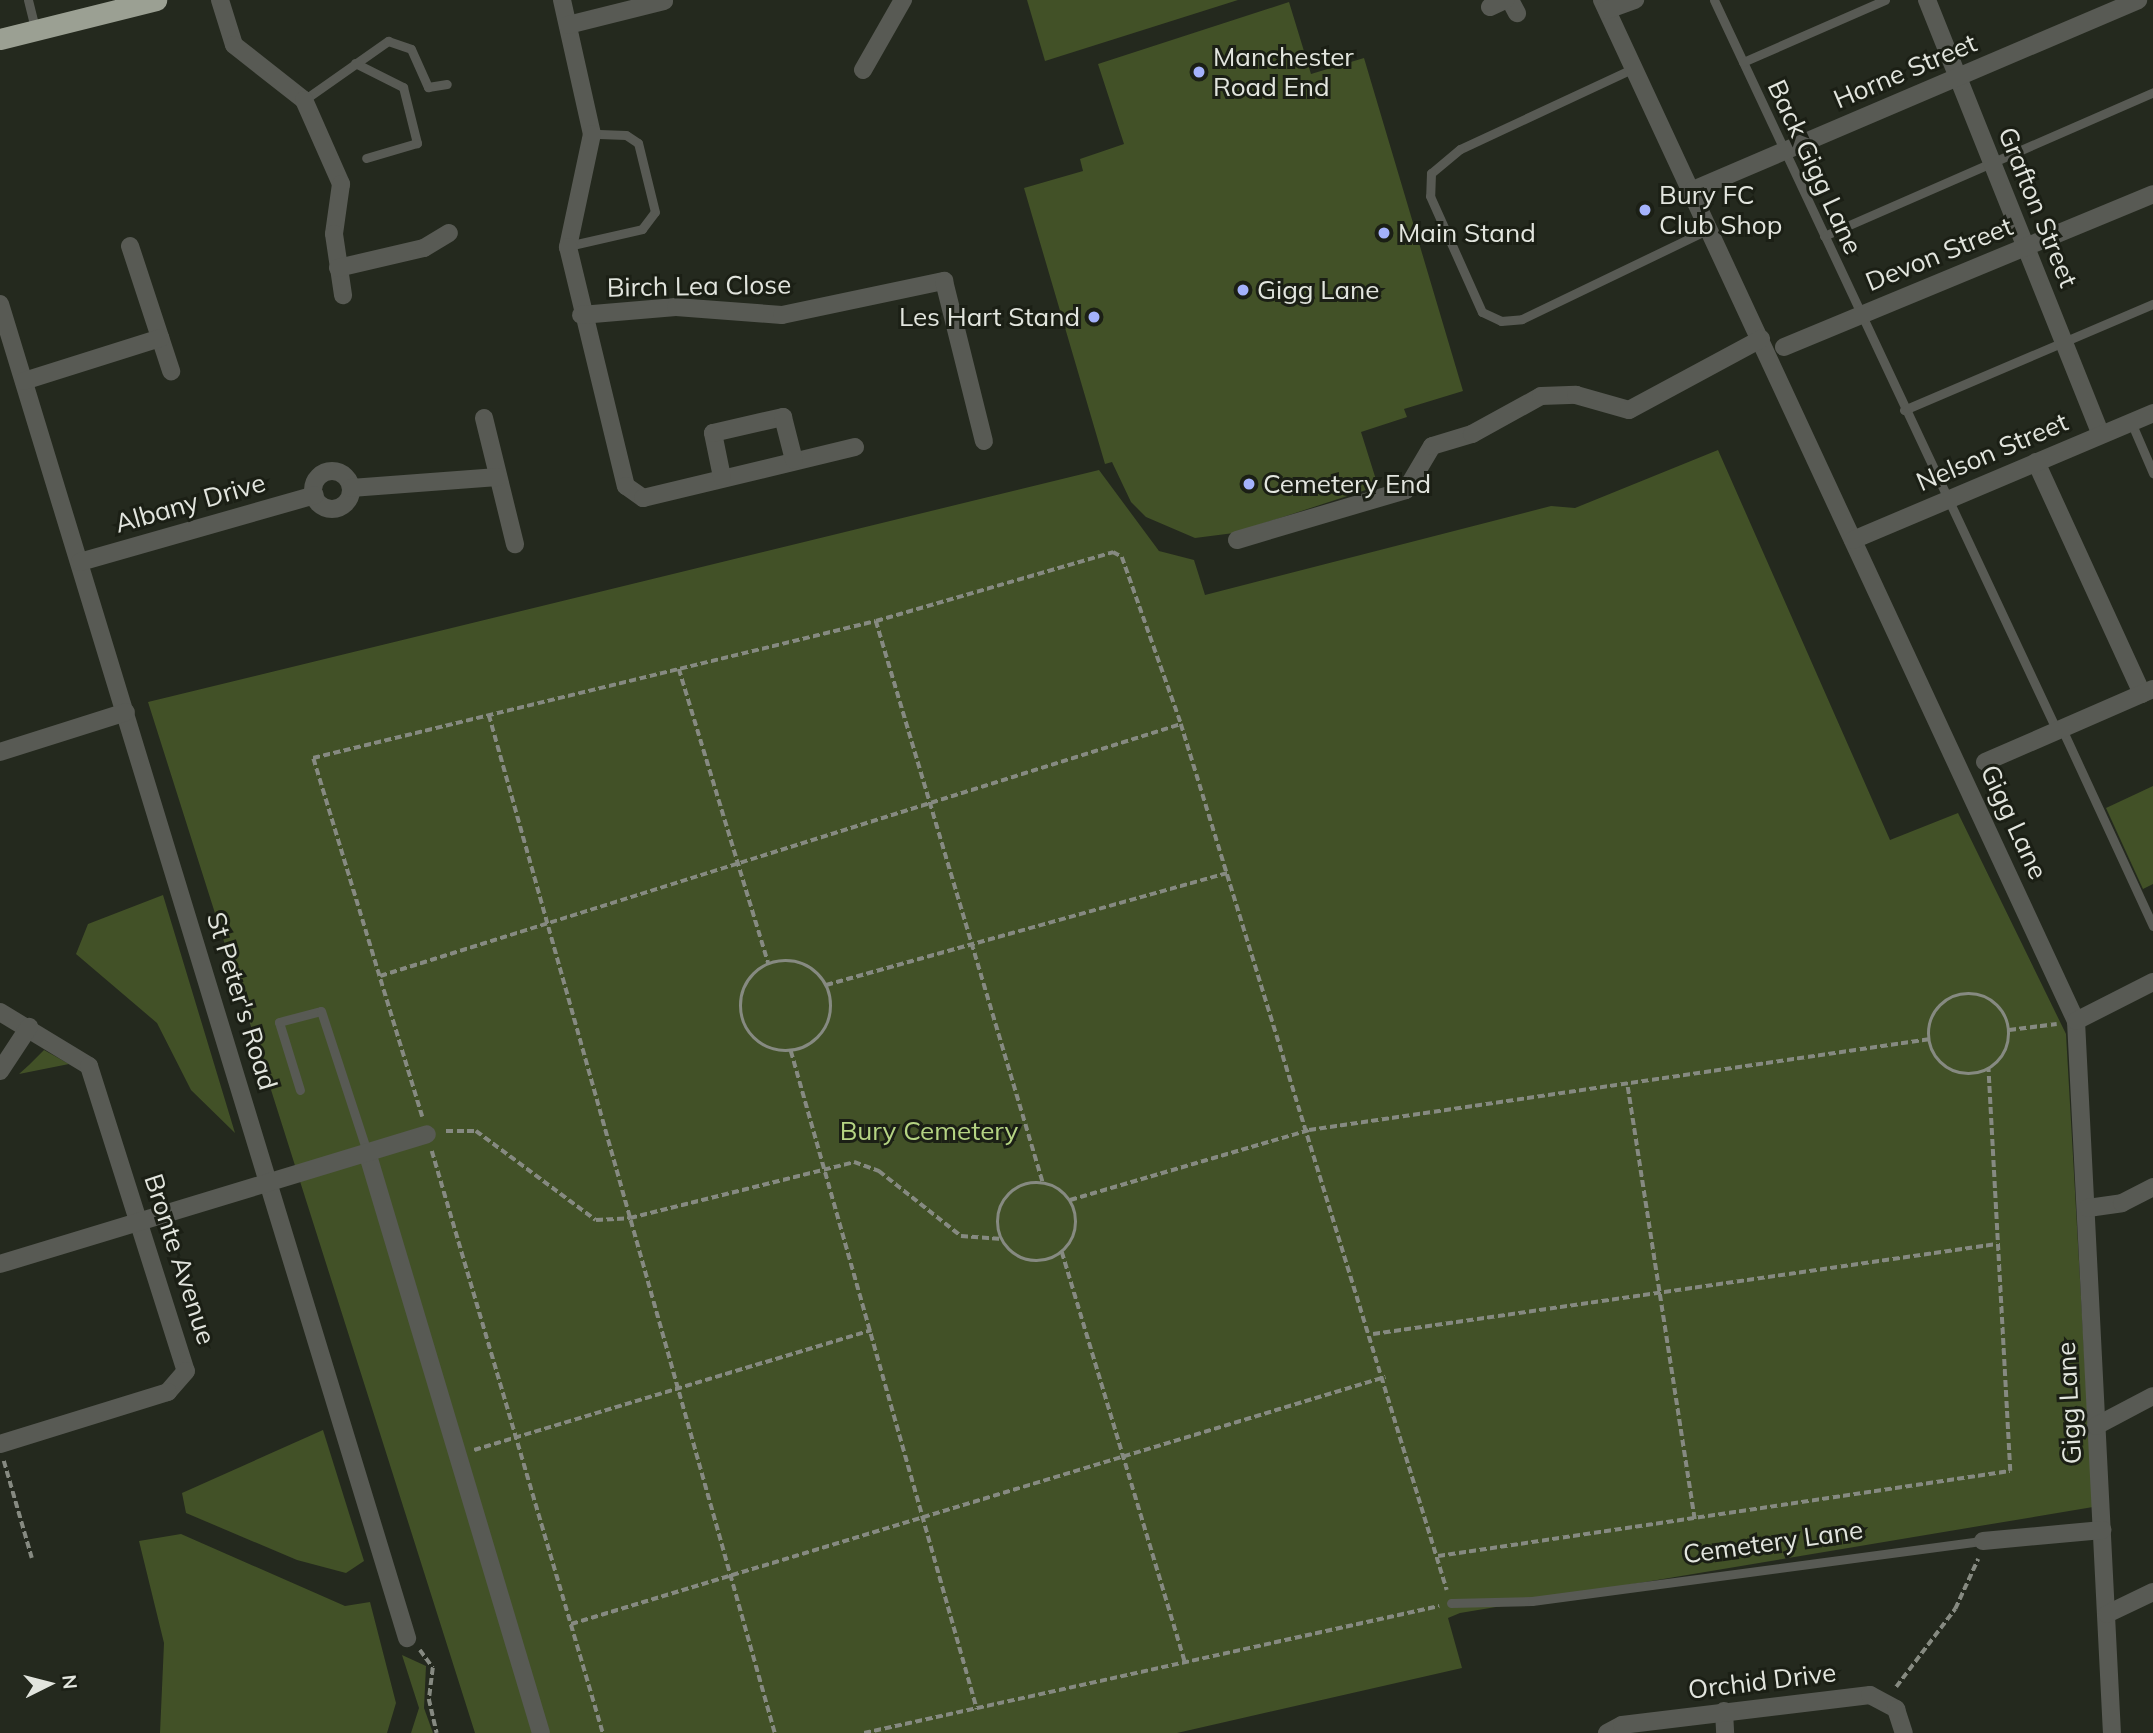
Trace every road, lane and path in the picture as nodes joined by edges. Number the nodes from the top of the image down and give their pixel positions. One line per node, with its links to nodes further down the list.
1 (28, 0): 15 (lane)
2 (156, 0): 13 (highway)
3 (220, 0): 24 (street)
4 (562, 0): 14 (street)
5 (903, 0): 20 (street)
6 (1635, 0): 12 (street)
7 (1714, 0): 17 (lane, Back Gigg Lane)
8 (1885, 0): 17 (lane)
9 (1927, 0): 21 (street, Grafton Street)
10 (2138, 0): 21 (street, Horne Street)
11 (664, 1): 14 (street)
12 (1604, 5): 19 (street, Gigg Lane)
13 (86, 8): 15 (highway)
14 (568, 25): 25 (street)
15 (35, 29): 16 (highway)
16 (0, 39)
17 (1743, 62): 26 (lane, Back Gigg Lane)
18 (355, 63): 22 (lane); 24 (lane); 27 (lane)
19 (1634, 68): 29 (street, Gigg Lane); 31 (lane)
20 (863, 70)
21 (1957, 77): 26 (street, Horne Street); 28 (street, Grafton Street)
22 (447, 84)
23 (2153, 92): 28 (lane)
24 (304, 100): 37 (street)
25 (592, 134): 35 (street); 35 (lane)
26 (1785, 150): 29 (street, Horne Street); 33 (lane, Back Gigg Lane)
27 (366, 158)
28 (1992, 162): 33 (lane); 36 (street, Grafton Street)
29 (1693, 190): 31 (street, Gigg Lane)
30 (2153, 194): 36 (street, Devon Street)
31 (1710, 228): 44 (street, Gigg Lane)
32 (449, 233): 37 (street)
33 (1824, 236): 41 (lane, Back Gigg Lane)
34 (130, 246): 43 (street)
35 (568, 247): 42 (street)
36 (2026, 247): 41 (street, Devon Street); 45 (street, Grafton Street)
37 (338, 268): 38 (street)
38 (343, 295)
39 (0, 304): 48 (street, St Peter's Road)
40 (2153, 304): 45 (lane)
41 (1861, 315): 46 (street, Devon Street); 49 (lane, Back Gigg Lane)
42 (582, 316): 54 (street, Birch Lea Close); 60 (street)
43 (160, 338): 47 (street); 48 (street)
44 (1762, 339): 64 (street); 65 (street, Gigg Lane)
45 (2064, 342): 49 (lane); 53 (street, Grafton Street)
46 (1784, 347)
47 (171, 371)
48 (24, 381): 67 (street, St Peter's Road)
49 (1904, 410): 63 (lane, Back Gigg Lane)
50 (2153, 413): 52 (street, Nelson Street)
51 (484, 418): 59 (street)
52 (2131, 422): 53 (street, Nelson Street); 58 (lane)
53 (2101, 434): 57 (street, Nelson Street)
54 (984, 441)
55 (855, 447): 56 (street)
56 (794, 460): 60 (street); 60 (street)
57 (2036, 462): 63 (street, Nelson Street); 70 (street)
58 (2153, 473)
59 (498, 477): 61 (street); 66 (street)
60 (722, 478)
61 (351, 488): 62 (street); 62 (street)
62 (315, 495): 67 (street, Albany Drive)
63 (1948, 499): 65 (street, Nelson Street); 74 (lane, Back Gigg Lane)
64 (1237, 540)
65 (1853, 540): 88 (street, Gigg Lane)
66 (515, 544)
67 (80, 562): 71 (street, St Peter's Road)
68 (876, 621): 69 (path); 73 (path); 77 (path)
69 (679, 669): 72 (path); 78 (path)
70 (2148, 692): 74 (street)
71 (126, 712): 75 (street); 101 (street, St Peter's Road)
72 (489, 715): 80 (path); 84 (path)
73 (1181, 724): 77 (path); 79 (path)
74 (2059, 730): 76 (street); 81 (lane, Back Gigg Lane)
75 (0, 752)
76 (1985, 762)
77 (930, 803): 78 (path); 82 (path)
78 (739, 863): 80 (path); 83 (path)
79 (1228, 873): 82 (path); 97 (path)
80 (547, 923): 84 (path); 106 (path)
81 (2153, 926)
82 (972, 944): 86 (path); 102 (path)
83 (769, 965): 86 (path); 92 (path)
84 (380, 976): 98 (path)
85 (2153, 982): 88 (street)
86 (826, 985): 92 (path)
87 (0, 1012): 89 (street, Bronte Avenue)
88 (2076, 1021): 90 (path); 105 (street, Gigg Lane)
89 (29, 1027): 94 (street); 107 (street, Bronte Avenue)
90 (2009, 1030): 91 (path); 93 (path)
91 (1930, 1039): 93 (path); 95 (path)
92 (791, 1051): 100 (path)
93 (1988, 1069): 109 (path)
94 (0, 1071)
95 (1628, 1087): 97 (path); 112 (path)
96 (300, 1090): 99 (lane)
97 (1309, 1130): 104 (path); 114 (path)
98 (427, 1134): 99 (street); 106 (path); 119 (path)
99 (367, 1152): 101 (street); 121 (street)
100 (825, 1168): 106 (path); 108 (path); 113 (path)
101 (270, 1180): 107 (street); 134 (street, St Peter's Road)
102 (1043, 1183): 104 (path); 108 (path)
103 (2153, 1187): 105 (street)
104 (1070, 1200): 110 (path)
105 (2088, 1208): 118 (street, Gigg Lane)
106 (630, 1218): 116 (path)
107 (140, 1221): 111 (street); 120 (street, Bronte Avenue)
108 (1002, 1240): 110 (path)
109 (1997, 1244): 112 (path); 124 (path)
110 (1062, 1252): 122 (path)
111 (0, 1264)
112 (1657, 1291): 114 (path); 124 (path)
113 (871, 1330): 116 (path); 123 (path)
114 (1373, 1334): 115 (path)
115 (1385, 1377): 122 (path); 127 (path)
116 (678, 1388): 119 (path); 129 (path)
117 (2153, 1396): 118 (street)
118 (2096, 1426): 125 (street, Gigg Lane)
119 (516, 1437): 121 (path); 133 (path)
120 (2, 1451): 128 (path)
121 (460, 1454): 140 (street)
122 (1125, 1456): 123 (path); 135 (path)
123 (924, 1518): 129 (path); 137 (path)
124 (1695, 1522): 127 (path)
125 (2102, 1530): 126 (street, Cemetery Lane); 132 (street, Gigg Lane)
126 (1983, 1541): 131 (lane, Cemetery Lane); 136 (path)
127 (1438, 1556): 131 (path)
128 (32, 1559)
129 (730, 1576): 133 (path); 142 (path)
130 (2153, 1591): 132 (street)
131 (1451, 1604): 135 (path)
132 (2107, 1614): 147 (street, Gigg Lane)
133 (571, 1625): 141 (path)
134 (407, 1638): 139 (path)
135 (1185, 1661): 137 (path)
136 (1886, 1700): 138 (street, Orchid Drive); 146 (street)
137 (976, 1709): 143 (path)
138 (1724, 1711): 144 (street, Orchid Drive); 145 (street)
139 (437, 1733)
140 (541, 1733)
141 (603, 1733)
142 (775, 1733)
143 (864, 1733)
144 (1607, 1733)
145 (1725, 1733)
146 (1904, 1733)
147 (2112, 1733)

